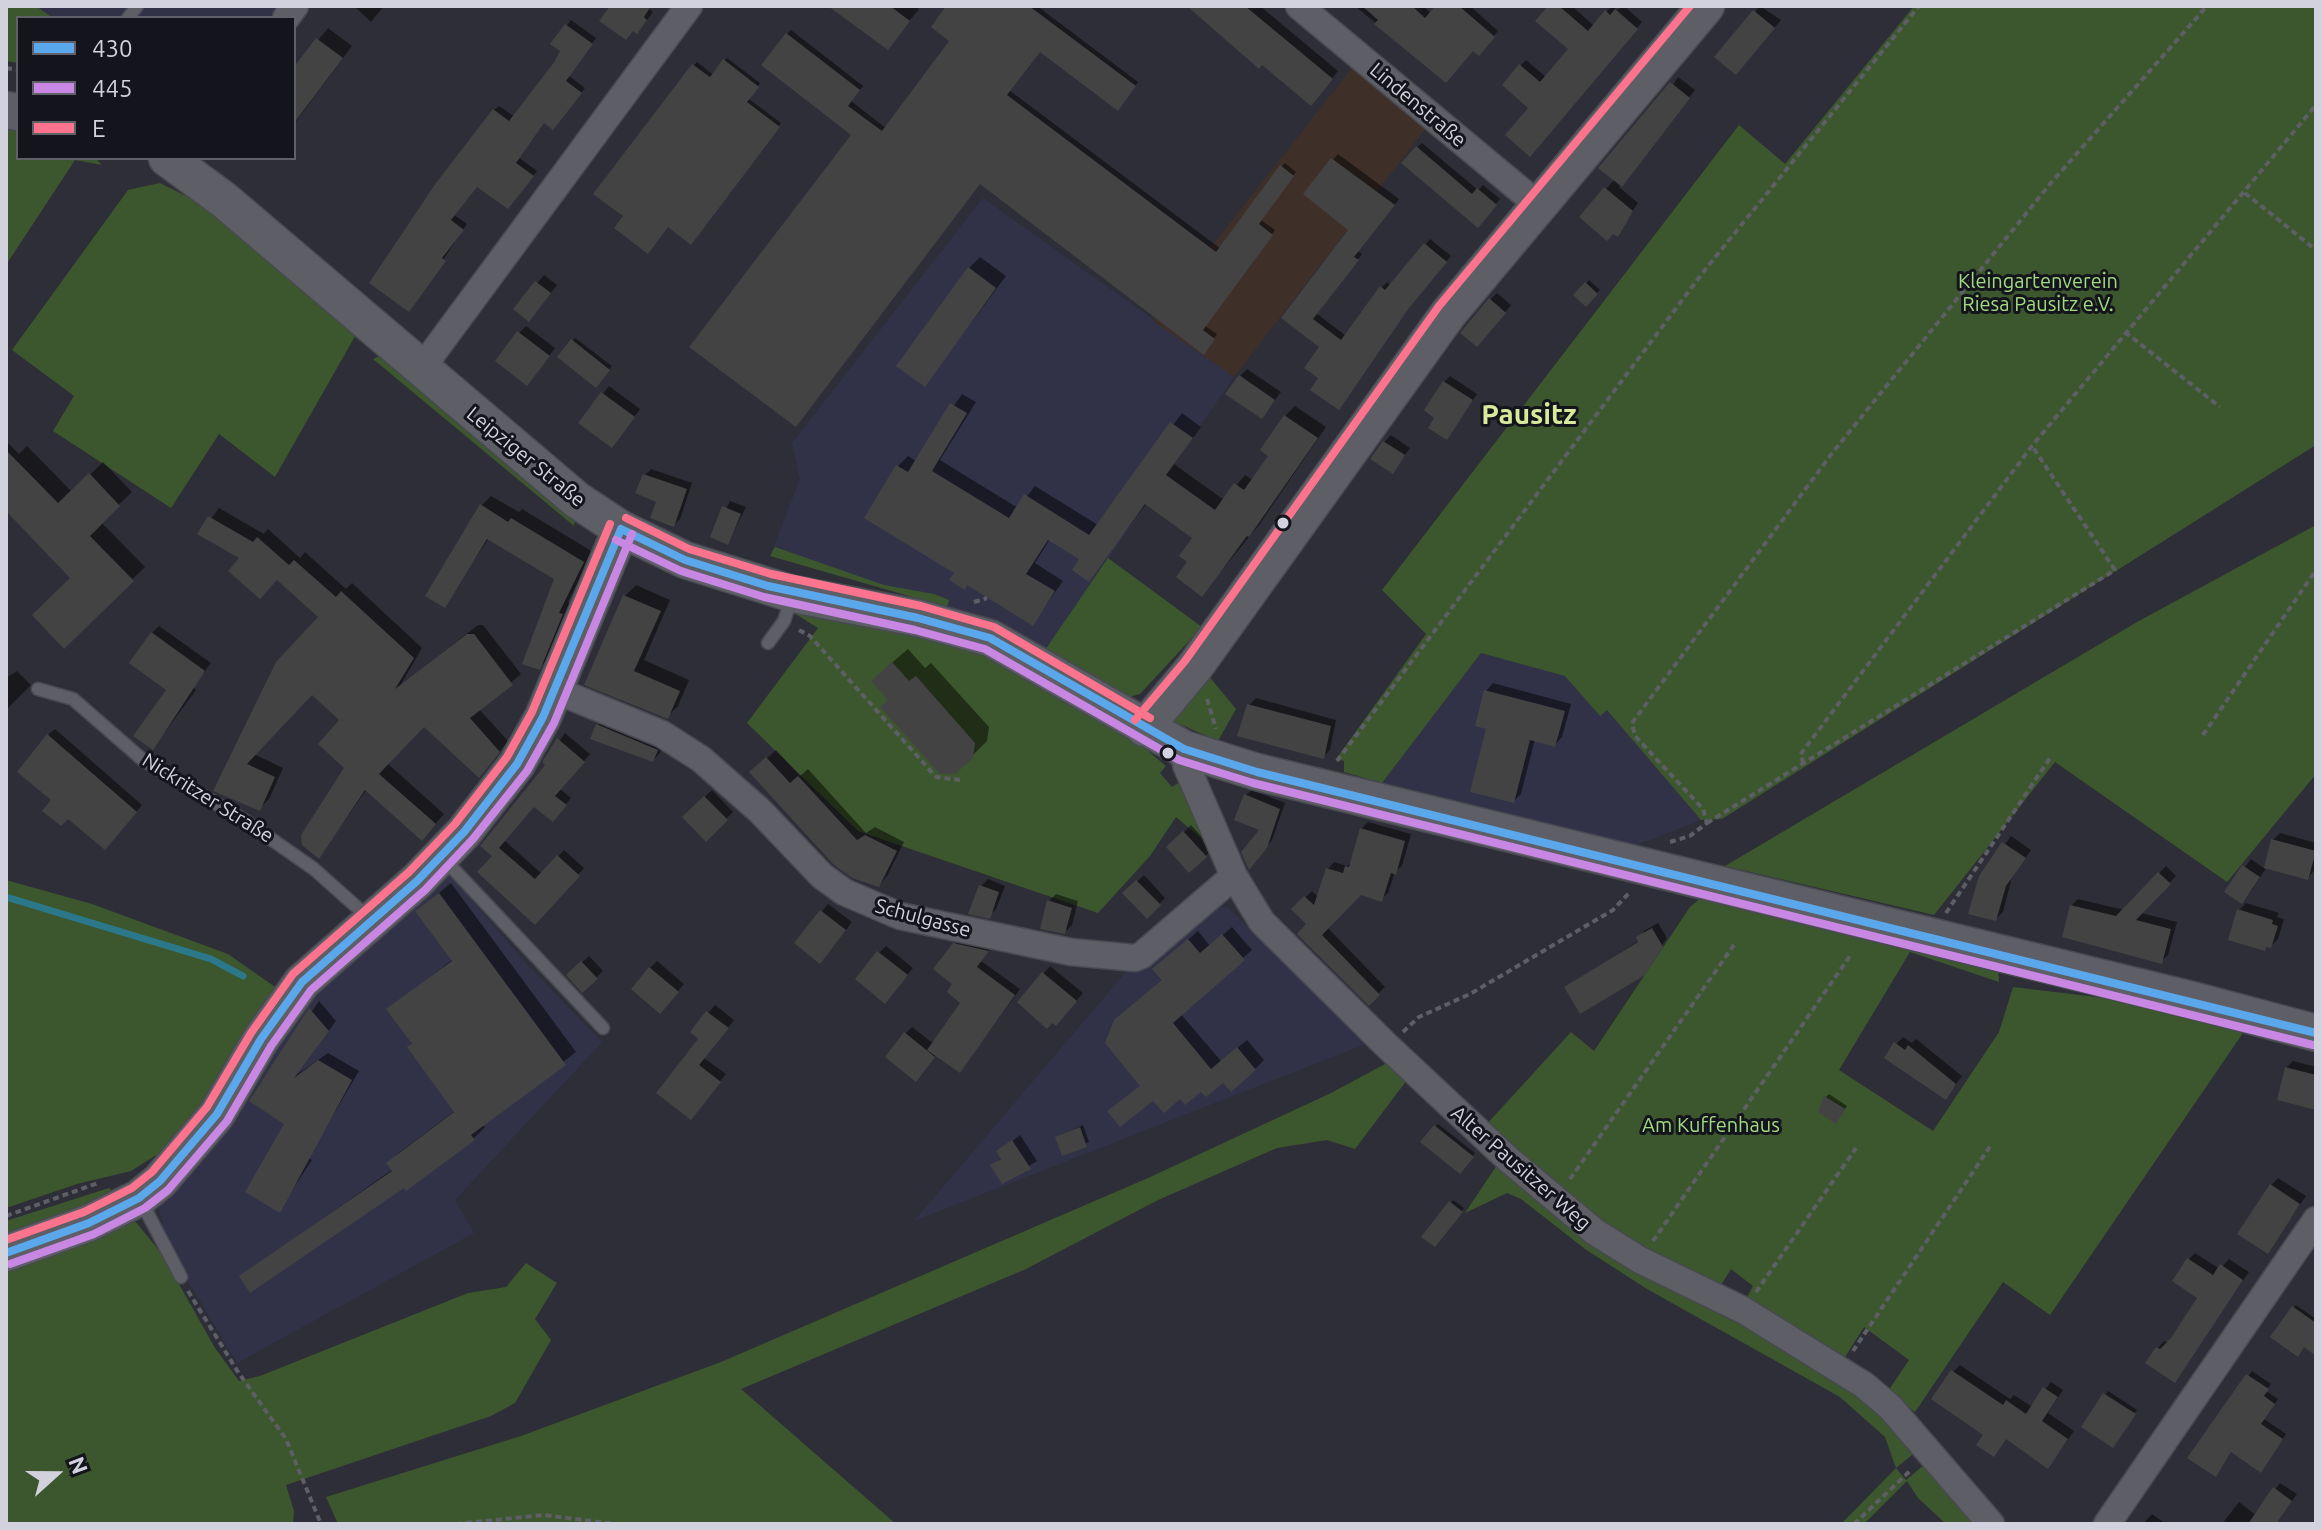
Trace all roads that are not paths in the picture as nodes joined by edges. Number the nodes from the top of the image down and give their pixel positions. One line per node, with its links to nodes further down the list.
1 (689, 6): 6 (street)
2 (1299, 6): 5 (street, Lindenstraße)
3 (1706, 6): 5 (street)
4 (172, 160): 6 (street, Leipziger Straße)
5 (1537, 204): 12 (street)
6 (421, 369): 7 (street, Leipziger Straße)
7 (621, 529): 8 (street, Leipziger Straße); 11 (street)
8 (788, 607): 9 (lane); 12 (street, Leipziger Straße)
9 (768, 643)
10 (38, 689): 16 (lane, Nickritzer Straße)
11 (555, 690): 14 (street); 15 (street, Schulgasse)
12 (1144, 728): 13 (street, Leipziger Straße)
13 (1199, 754): 15 (street, Alter Pausitzer Weg); 18 (street, Leipziger Straße)
14 (442, 857): 16 (street); 17 (lane)
15 (1234, 876): 23 (street, Alter Pausitzer Weg)
16 (371, 920): 19 (street)
17 (603, 1028)
18 (2316, 1033)
19 (139, 1198): 21 (street); 22 (lane)
20 (2316, 1220): 24 (street)
21 (6, 1253)
22 (181, 1277)
23 (1991, 1524)
24 (2107, 1524)

